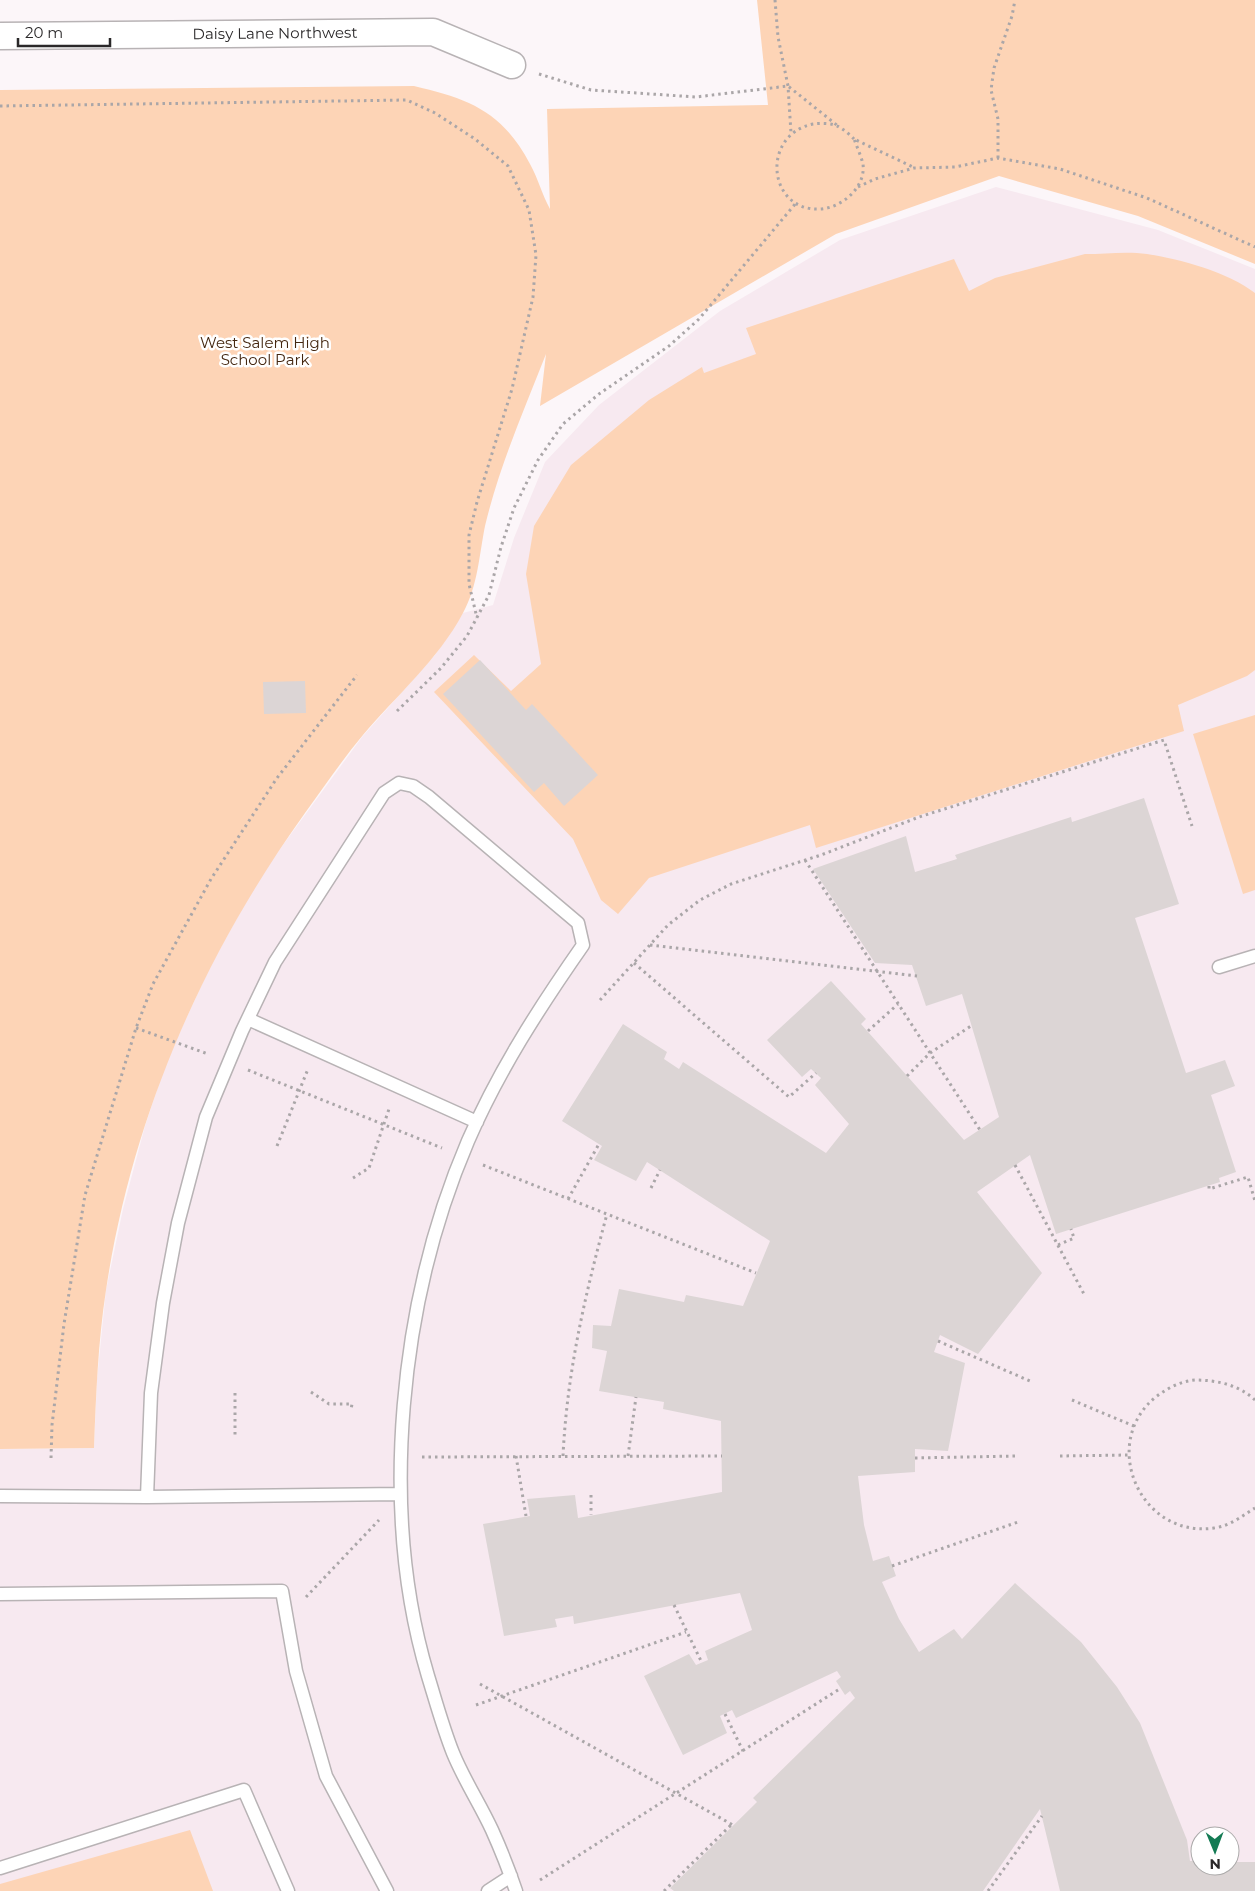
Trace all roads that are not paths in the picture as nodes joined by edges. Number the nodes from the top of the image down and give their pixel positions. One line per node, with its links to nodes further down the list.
1 (0, 36): 2 (street, Daisy Lane Northwest)
2 (512, 65)
3 (1255, 956): 4 (lane)
4 (1219, 967)
5 (248, 1019): 6 (lane); 6 (lane); 9 (lane)
6 (477, 1122): 7 (lane)
7 (400, 1494): 9 (lane); 12 (lane)
8 (0, 1496): 9 (lane)
9 (147, 1497)
10 (0, 1594): 14 (lane)
11 (0, 1868): 13 (lane)
12 (511, 1876): 15 (lane); 16 (lane)
13 (288, 1891)
14 (386, 1891)
15 (488, 1891)
16 (516, 1891)

